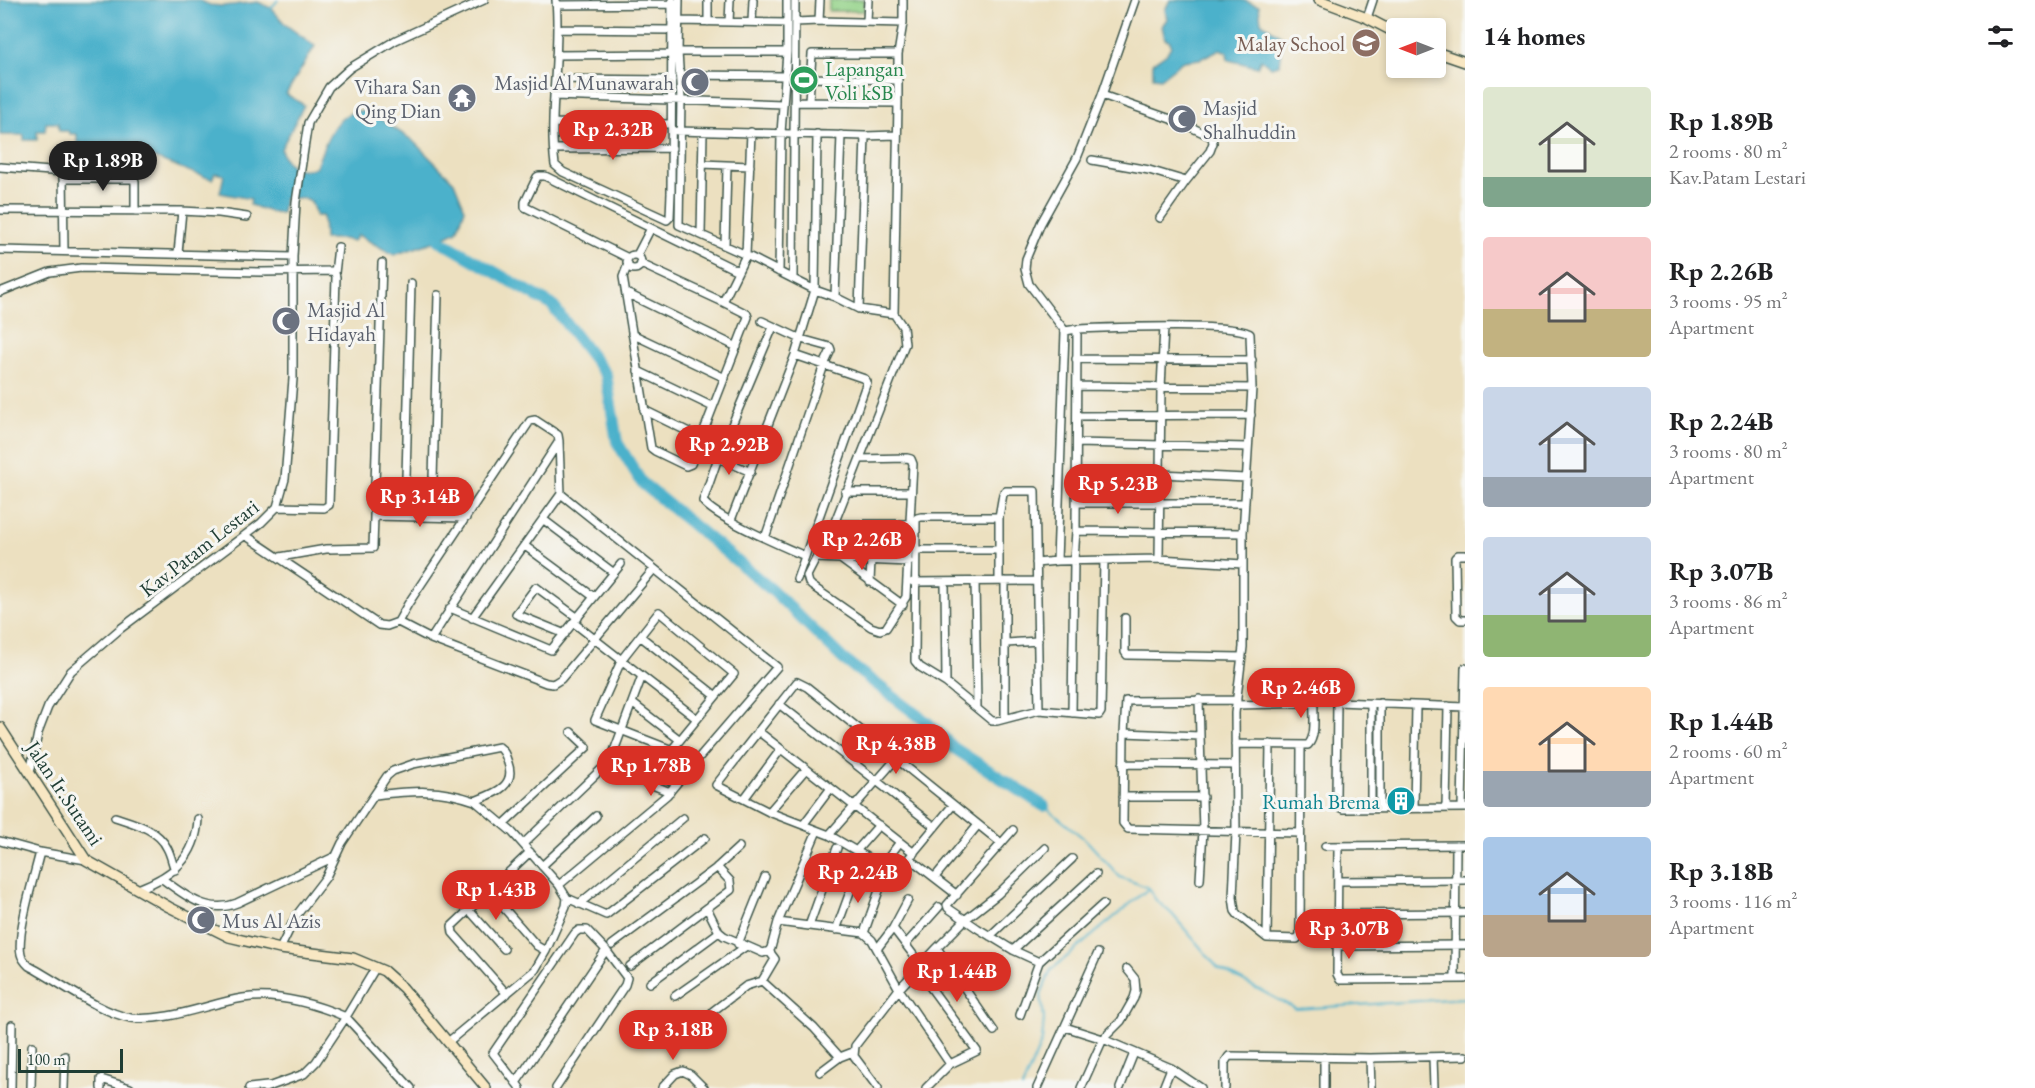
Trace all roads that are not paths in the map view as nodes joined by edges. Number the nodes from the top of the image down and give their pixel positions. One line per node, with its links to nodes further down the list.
1 (484, 0): 83 (street, Kav.Patam Lestari)
2 (679, 0): 17 (street)
3 (708, 0): 20 (street)
4 (730, 0): 21 (street)
5 (753, 0): 22 (street)
6 (787, 0): 23 (street)
7 (795, 0): 23 (street)
8 (820, 0): 18 (street)
9 (868, 0): 19 (street)
10 (903, 0): 24 (street)
11 (1135, 0): 40 (street)
12 (1319, 0): 16 (street)
13 (1373, 0): 16 (street)
14 (672, 2): 15 (street); 27 (street)
15 (556, 3): 26 (street)
16 (1367, 18): 25 (street)
17 (678, 21): 20 (street); 29 (street)
18 (819, 21): 19 (street); 23 (street)
19 (867, 21): 24 (street)
20 (708, 22): 21 (street)
21 (729, 22): 22 (street)
22 (752, 22): 23 (street)
23 (791, 22): 28 (street); 45 (street)
24 (903, 23): 30 (street)
25 (1386, 28)
26 (557, 29): 27 (street); 31 (street)
27 (670, 30): 29 (street)
28 (787, 52): 29 (street); 35 (street)
29 (674, 53): 31 (street); 34 (street); 38 (street)
30 (898, 54): 36 (street); 39 (street)
31 (556, 55): 37 (street)
32 (1446, 55): 33 (street)
33 (1465, 62)
34 (679, 75): 35 (street); 42 (street)
35 (784, 76): 47 (street)
36 (811, 78): 39 (street); 44 (street)
37 (555, 79): 38 (street); 41 (street)
38 (672, 80): 43 (street)
39 (897, 80): 46 (street)
40 (1102, 95): 67 (street); 105 (street)
41 (554, 96): 43 (street); 48 (street)
42 (681, 99): 43 (street); 47 (street); 49 (street)
43 (671, 100): 49 (street)
44 (809, 101): 45 (street); 46 (street)
45 (794, 102): 53 (street)
46 (898, 103): 56 (street)
47 (783, 104): 52 (street)
48 (554, 123): 49 (street); 59 (street)
49 (674, 129): 50 (street); 58 (street); 75 (street)
50 (703, 132): 51 (street); 62 (street)
51 (751, 132): 52 (street); 64 (street)
52 (781, 133): 53 (street); 89 (street)
53 (793, 133): 54 (street); 91 (street)
54 (818, 134): 55 (street); 93 (street)
55 (841, 135): 57 (street); 97 (street)
56 (896, 135): 57 (street); 100 (street)
57 (865, 136): 99 (street)
58 (672, 148): 59 (street); 59 (street)
59 (554, 149)
60 (66, 153): 66 (street)
61 (1092, 160): 67 (street)
62 (702, 164): 63 (street); 75 (street)
63 (727, 166): 64 (street); 76 (street)
64 (750, 166): 82 (street)
65 (0, 167): 66 (street)
66 (63, 175): 69 (street); 70 (street)
67 (1186, 181): 73 (street)
68 (0, 210): 69 (street)
69 (63, 210): 70 (street); 79 (street)
70 (135, 211): 71 (street)
71 (182, 211): 72 (street); 80 (street)
72 (247, 217)
73 (1160, 218)
74 (651, 228): 81 (street); 84 (street); 88 (street)
75 (701, 234): 76 (street)
76 (724, 245): 82 (street)
77 (338, 247): 90 (street)
78 (0, 250): 79 (street)
79 (64, 251): 80 (street)
80 (178, 253): 83 (street)
81 (637, 255): 84 (street); 86 (street)
82 (746, 255): 88 (street); 89 (street)
83 (293, 257): 87 (street, Kav.Patam Lestari)
84 (628, 261): 86 (street); 95 (street)
85 (382, 263): 142 (street)
86 (641, 264): 98 (street)
87 (294, 271): 90 (street); 94 (street); 141 (street, Kav.Patam Lestari)
88 (738, 271): 98 (street)
89 (779, 272): 91 (street)
90 (335, 273): 141 (street)
91 (793, 279): 93 (street)
92 (411, 283): 143 (street)
93 (815, 291): 97 (street); 107 (street)
94 (0, 292)
95 (626, 293): 106 (street); 108 (street)
96 (438, 296): 144 (street)
97 (835, 297): 99 (street)
98 (723, 302): 108 (street)
99 (859, 309): 100 (street)
100 (894, 314): 130 (street)
101 (762, 321): 102 (street)
102 (773, 327): 107 (street); 129 (street)
103 (1164, 327): 104 (street); 111 (street); 112 (street)
104 (1077, 329): 105 (street); 110 (street)
105 (1065, 331): 168 (street)
106 (632, 334): 114 (street); 115 (street)
107 (801, 339): 109 (street); 113 (street)
108 (737, 347): 115 (street)
109 (795, 355): 113 (street); 131 (street)
110 (1076, 359): 111 (street); 116 (street)
111 (1162, 360): 112 (street); 117 (street)
112 (1252, 360): 118 (street)
113 (824, 364): 155 (street); 160 (street)
114 (638, 371): 119 (street); 120 (street)
115 (725, 378): 119 (street)
116 (1077, 386): 117 (street); 122 (street)
117 (1161, 388): 118 (street); 123 (street)
118 (1252, 388): 121 (street)
119 (713, 407): 124 (street)
120 (644, 410): 124 (street); 124 (street)
121 (1251, 415): 123 (street); 128 (street)
122 (1077, 416): 123 (street); 126 (street)
123 (1161, 416): 127 (street)
124 (701, 438)
125 (559, 441): 137 (street); 146 (street); 184 (street)
126 (1077, 444): 127 (street); 133 (street)
127 (1160, 445): 128 (street); 132 (street)
128 (1247, 447): 134 (street)
129 (717, 458): 131 (street); 148 (street)
130 (860, 459): 135 (street); 136 (street)
131 (751, 472): 148 (street)
132 (1160, 474): 133 (street); 134 (street); 139 (street)
133 (1077, 475): 138 (street)
134 (1246, 478): 140 (street)
135 (845, 492): 136 (street); 149 (street)
136 (910, 492): 150 (street)
137 (561, 494): 147 (street); 173 (street)
138 (1076, 503): 139 (street); 151 (street)
139 (1160, 503): 140 (street); 152 (street)
140 (1245, 503): 153 (street)
141 (277, 507): 154 (street, Kav.Patam Lestari)
142 (375, 516): 143 (street); 161 (street)
143 (405, 516): 144 (street)
144 (432, 516): 146 (street)
145 (999, 517): 157 (street); 158 (street); 170 (street)
146 (466, 519): 189 (street)
147 (544, 520): 156 (street); 174 (street)
148 (731, 520): 155 (street)
149 (834, 524): 150 (street); 162 (street)
150 (909, 524): 169 (street)
151 (1076, 531): 152 (street); 166 (street)
152 (1158, 532): 153 (street); 165 (street)
153 (1243, 533): 172 (street)
154 (245, 535): 161 (street); 234 (street, Kav.Patam Lestari)
155 (765, 538): 160 (street)
156 (525, 546): 182 (street); 185 (street)
157 (916, 550): 158 (street); 179 (street)
158 (999, 550): 176 (street)
159 (1465, 555): 188 (street)
160 (805, 556): 175 (street)
161 (280, 557): 189 (street)
162 (817, 558): 163 (street); 183 (street)
163 (839, 558): 164 (street); 178 (street)
164 (871, 559): 169 (street); 178 (street)
165 (1158, 559): 167 (street); 172 (street)
166 (1074, 560): 167 (street); 168 (street); 213 (street)
167 (1104, 560): 213 (street)
168 (1057, 561): 170 (street)
169 (909, 562): 179 (street)
170 (1035, 563): 177 (street)
171 (621, 564): 174 (street)
172 (1243, 564): 196 (street)
173 (654, 569): 193 (street); 238 (street)
174 (614, 573): 182 (street)
175 (797, 579)
176 (1002, 581): 177 (street); 181 (street); 195 (street)
177 (1036, 581): 194 (street)
178 (870, 582): 183 (street)
179 (912, 582): 180 (street); 183 (street); 200 (street)
180 (945, 582): 181 (street); 200 (street)
181 (975, 582): 210 (street)
182 (594, 597): 187 (street)
183 (903, 605)
184 (450, 608): 185 (street); 192 (street)
185 (472, 618): 190 (street)
186 (1125, 618): 196 (street)
187 (576, 620): 190 (street); 190 (street); 193 (street)
188 (1465, 620)
189 (399, 622): 192 (street)
190 (565, 634)
191 (640, 636): 197 (street); 201 (street); 201 (street)
192 (431, 639): 193 (street)
193 (595, 640): 197 (street)
194 (1038, 641): 195 (street); 212 (street)
195 (1007, 643): 214 (street)
196 (1242, 657): 204 (street)
197 (622, 659): 199 (street); 219 (street)
198 (1465, 668): 211 (street)
199 (642, 676): 203 (street); 215 (street)
200 (946, 683): 210 (street)
201 (716, 696): 215 (street)
202 (1199, 699): 204 (street); 220 (street); 221 (street)
203 (633, 703): 219 (street); 222 (street)
204 (1237, 703): 223 (street); 225 (street)
205 (1380, 703): 207 (street); 208 (street); 248 (street)
206 (779, 704): 217 (street); 229 (street); 237 (street)
207 (1371, 704): 252 (street); 252 (street)
208 (1416, 706): 209 (street); 249 (street)
209 (1448, 706): 211 (street); 250 (street)
210 (977, 707): 214 (street)
211 (1465, 707): 251 (street)
212 (1039, 710): 213 (street); 214 (street)
213 (1072, 713)
214 (1005, 718)
215 (697, 719): 222 (street)
216 (0, 727): 234 (street, Jalan Ir.Sutami)
217 (758, 731): 226 (street); 244 (street)
218 (571, 732): 258 (street)
219 (621, 732): 227 (street); 228 (street)
220 (1124, 733): 221 (street); 230 (street)
221 (1200, 736): 231 (street)
222 (680, 740): 227 (street)
223 (1235, 744): 224 (street); 232 (street)
224 (1270, 744): 225 (street); 268 (street)
225 (1301, 746): 267 (street)
226 (781, 749): 233 (street); 244 (street)
227 (672, 750): 235 (street)
228 (611, 759): 235 (street); 274 (street)
229 (896, 759): 237 (street); 246 (street)
230 (1123, 764): 231 (street); 242 (street)
231 (1200, 765): 232 (street); 243 (street)
232 (1234, 765): 266 (street)
233 (806, 769): 239 (street); 253 (street)
234 (30, 773): 288 (street, Jalan Ir.Sutami)
235 (652, 774): 238 (street)
236 (640, 780): 240 (street)
237 (877, 781): 247 (street); 262 (street)
238 (677, 783): 240 (street)
239 (831, 788): 247 (street); 259 (street)
240 (670, 792): 301 (street)
241 (375, 795): 245 (street); 245 (street); 286 (street)
242 (1123, 797): 243 (street); 264 (street)
243 (1203, 797): 264 (street)
244 (744, 799): 253 (street)
245 (475, 801): 258 (street)
246 (953, 805): 261 (street); 262 (street)
247 (855, 806): 260 (street); 269 (street)
248 (1380, 808): 249 (street); 252 (street)
249 (1414, 808): 250 (street)
250 (1446, 808): 251 (street)
251 (1464, 808)
252 (1371, 809)
253 (769, 812): 259 (street)
254 (596, 816): 289 (street)
255 (115, 817): 291 (street)
256 (683, 818): 308 (street)
257 (198, 819): 291 (street)
258 (504, 824): 274 (street)
259 (803, 825): 265 (street)
260 (879, 825): 272 (street); 282 (street)
261 (978, 825): 273 (street); 295 (street)
262 (935, 827): 285 (street)
263 (1013, 830): 273 (street)
264 (1203, 830): 266 (street); 297 (street)
265 (816, 831): 269 (street); 317 (street)
266 (1236, 832): 268 (street); 324 (street)
267 (1300, 832): 268 (street); 324 (street)
268 (1269, 833): 324 (street)
269 (829, 835): 282 (street)
270 (705, 838): 308 (street)
271 (0, 841): 283 (street)
272 (900, 842): 282 (street); 285 (street)
273 (1001, 843): 305 (street)
274 (523, 844): 284 (street)
275 (1456, 845): 276 (street); 279 (street); 298 (street)
276 (1465, 845)
277 (1325, 846): 279 (street)
278 (739, 847): 290 (street)
279 (1338, 847): 300 (street)
280 (837, 848): 318 (street)
281 (1045, 848): 316 (street)
282 (856, 851)
283 (40, 852): 288 (street); 354 (street)
284 (530, 852): 289 (street); 304 (street)
285 (914, 852): 295 (street)
286 (336, 856): 296 (street); 333 (street)
287 (1072, 859): 323 (street)
288 (86, 860): 303 (street, Jalan Ir.Sutami)
289 (542, 866): 301 (street)
290 (717, 867): 311 (street); 331 (street)
291 (175, 870): 296 (street)
292 (858, 870): 320 (street)
293 (1096, 874): 336 (street)
294 (765, 877): 325 (street)
295 (935, 877): 305 (street)
296 (161, 878): 303 (street)
297 (1200, 880)
298 (1456, 880): 299 (street); 300 (street); 314 (street)
299 (1465, 880)
300 (1338, 881): 313 (street)
301 (559, 885): 306 (street)
302 (881, 885): 322 (street)
303 (138, 889): 333 (street, Jalan Ir.Sutami)
304 (489, 891): 312 (street); 337 (street)
305 (957, 895): 316 (street)
306 (567, 898): 308 (street); 337 (street)
307 (908, 900): 319 (street)
308 (579, 904)
309 (1103, 904): 340 (street)
310 (939, 907): 326 (street)
311 (707, 908): 321 (street); 341 (street)
312 (469, 910): 334 (street); 350 (street)
313 (1337, 914): 314 (street); 329 (street)
314 (1456, 914): 315 (street); 327 (street)
315 (1465, 914)
316 (966, 919): 323 (street); 332 (street)
317 (778, 922): 318 (street); 338 (street)
318 (809, 926): 320 (street)
319 (893, 928): 326 (street); 335 (street)
320 (836, 930): 322 (street)
321 (719, 932): 325 (street); 348 (street)
322 (864, 933): 335 (street)
323 (990, 936): 336 (street)
324 (1266, 938)
325 (738, 944): 330 (street)
326 (906, 944): 343 (street)
327 (1455, 945): 328 (street); 329 (street); 345 (street)
328 (1465, 945)
329 (1337, 946): 345 (street)
330 (746, 947): 338 (street); 351 (street)
331 (609, 948): 372 (street); 372 (street); 382 (street)
332 (937, 948): 343 (street); 357 (street)
333 (280, 949): 342 (street, Jalan Ir.Sutami)
334 (504, 949)
335 (877, 949): 349 (street)
336 (1013, 950): 340 (street)
337 (546, 951): 350 (street)
338 (769, 951): 347 (street)
339 (1098, 953): 356 (street)
340 (1039, 962): 353 (street)
341 (630, 966)
342 (376, 967): 354 (street); 359 (street, Jalan Ir.Sutami)
343 (919, 967): 349 (street); 369 (street)
344 (1127, 969): 358 (street)
345 (1455, 979): 346 (street)
346 (1465, 979)
347 (762, 981): 352 (street); 365 (street)
348 (650, 983)
349 (899, 989): 361 (street); 369 (street)
350 (507, 994): 359 (street)
351 (675, 996)
352 (713, 1011)
353 (1020, 1015)
354 (346, 1017): 373 (street); 380 (street)
355 (12, 1025): 374 (street)
356 (1065, 1027): 358 (street); 387 (street)
357 (994, 1030)
358 (1103, 1040): 362 (street); 388 (street)
359 (448, 1042): 381 (street, Jalan Ir.Sutami)
360 (32, 1046): 375 (street)
361 (853, 1052): 365 (street); 385 (street)
362 (1134, 1053): 370 (street); 389 (street)
363 (65, 1056): 376 (street)
364 (1465, 1056): 367 (street)
365 (840, 1057): 371 (street)
366 (1324, 1057): 368 (street); 392 (street); 393 (street)
367 (1433, 1057): 368 (street); 395 (street)
368 (1370, 1058): 394 (street)
369 (950, 1064): 386 (street)
370 (1171, 1068): 390 (street); 391 (street)
371 (819, 1072)
372 (518, 1086)
373 (267, 1087): 379 (street)
374 (11, 1088)
375 (31, 1088)
376 (64, 1088)
377 (101, 1088): 378 (street)
378 (130, 1088)
379 (249, 1088)
380 (411, 1088)
381 (486, 1088)
382 (556, 1088)
383 (662, 1088): 384 (street)
384 (704, 1088)
385 (878, 1088)
386 (926, 1088)
387 (1037, 1088)
388 (1081, 1088)
389 (1120, 1088)
390 (1163, 1088)
391 (1201, 1088)
392 (1225, 1088)
393 (1324, 1088)
394 (1371, 1088)
395 (1434, 1088)

